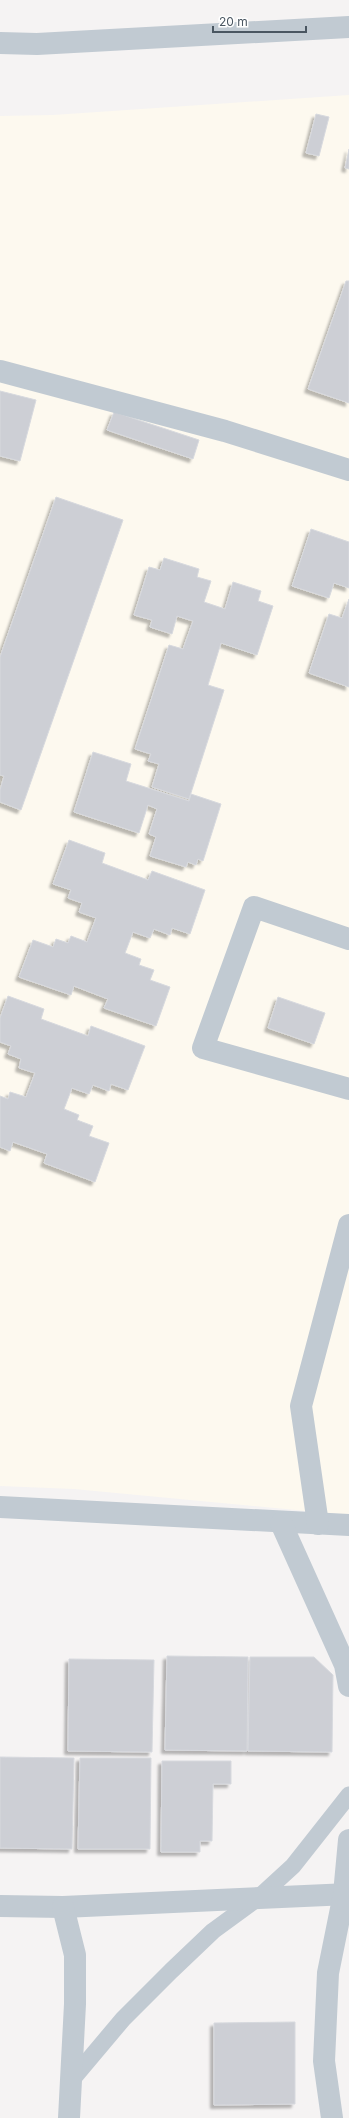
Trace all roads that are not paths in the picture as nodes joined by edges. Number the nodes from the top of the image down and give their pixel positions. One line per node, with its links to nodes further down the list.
1 (349, 27): 2 (street)
2 (0, 44)
3 (0, 371): 4 (street)
4 (349, 470)
5 (349, 939): 6 (street)
6 (349, 1089)
7 (349, 1225): 10 (street)
8 (0, 1507): 9 (street)
9 (281, 1523): 10 (street); 12 (street)
10 (318, 1524): 11 (street)
11 (349, 1525)
12 (349, 1686)
13 (349, 1795): 16 (lane)
14 (349, 1840): 15 (street)
15 (347, 1894): 16 (street); 21 (street)
16 (258, 1898): 18 (street); 19 (lane)
17 (0, 1906): 18 (street)
18 (63, 1907): 19 (street)
19 (70, 2082): 20 (street)
20 (69, 2118)
21 (332, 2118)

